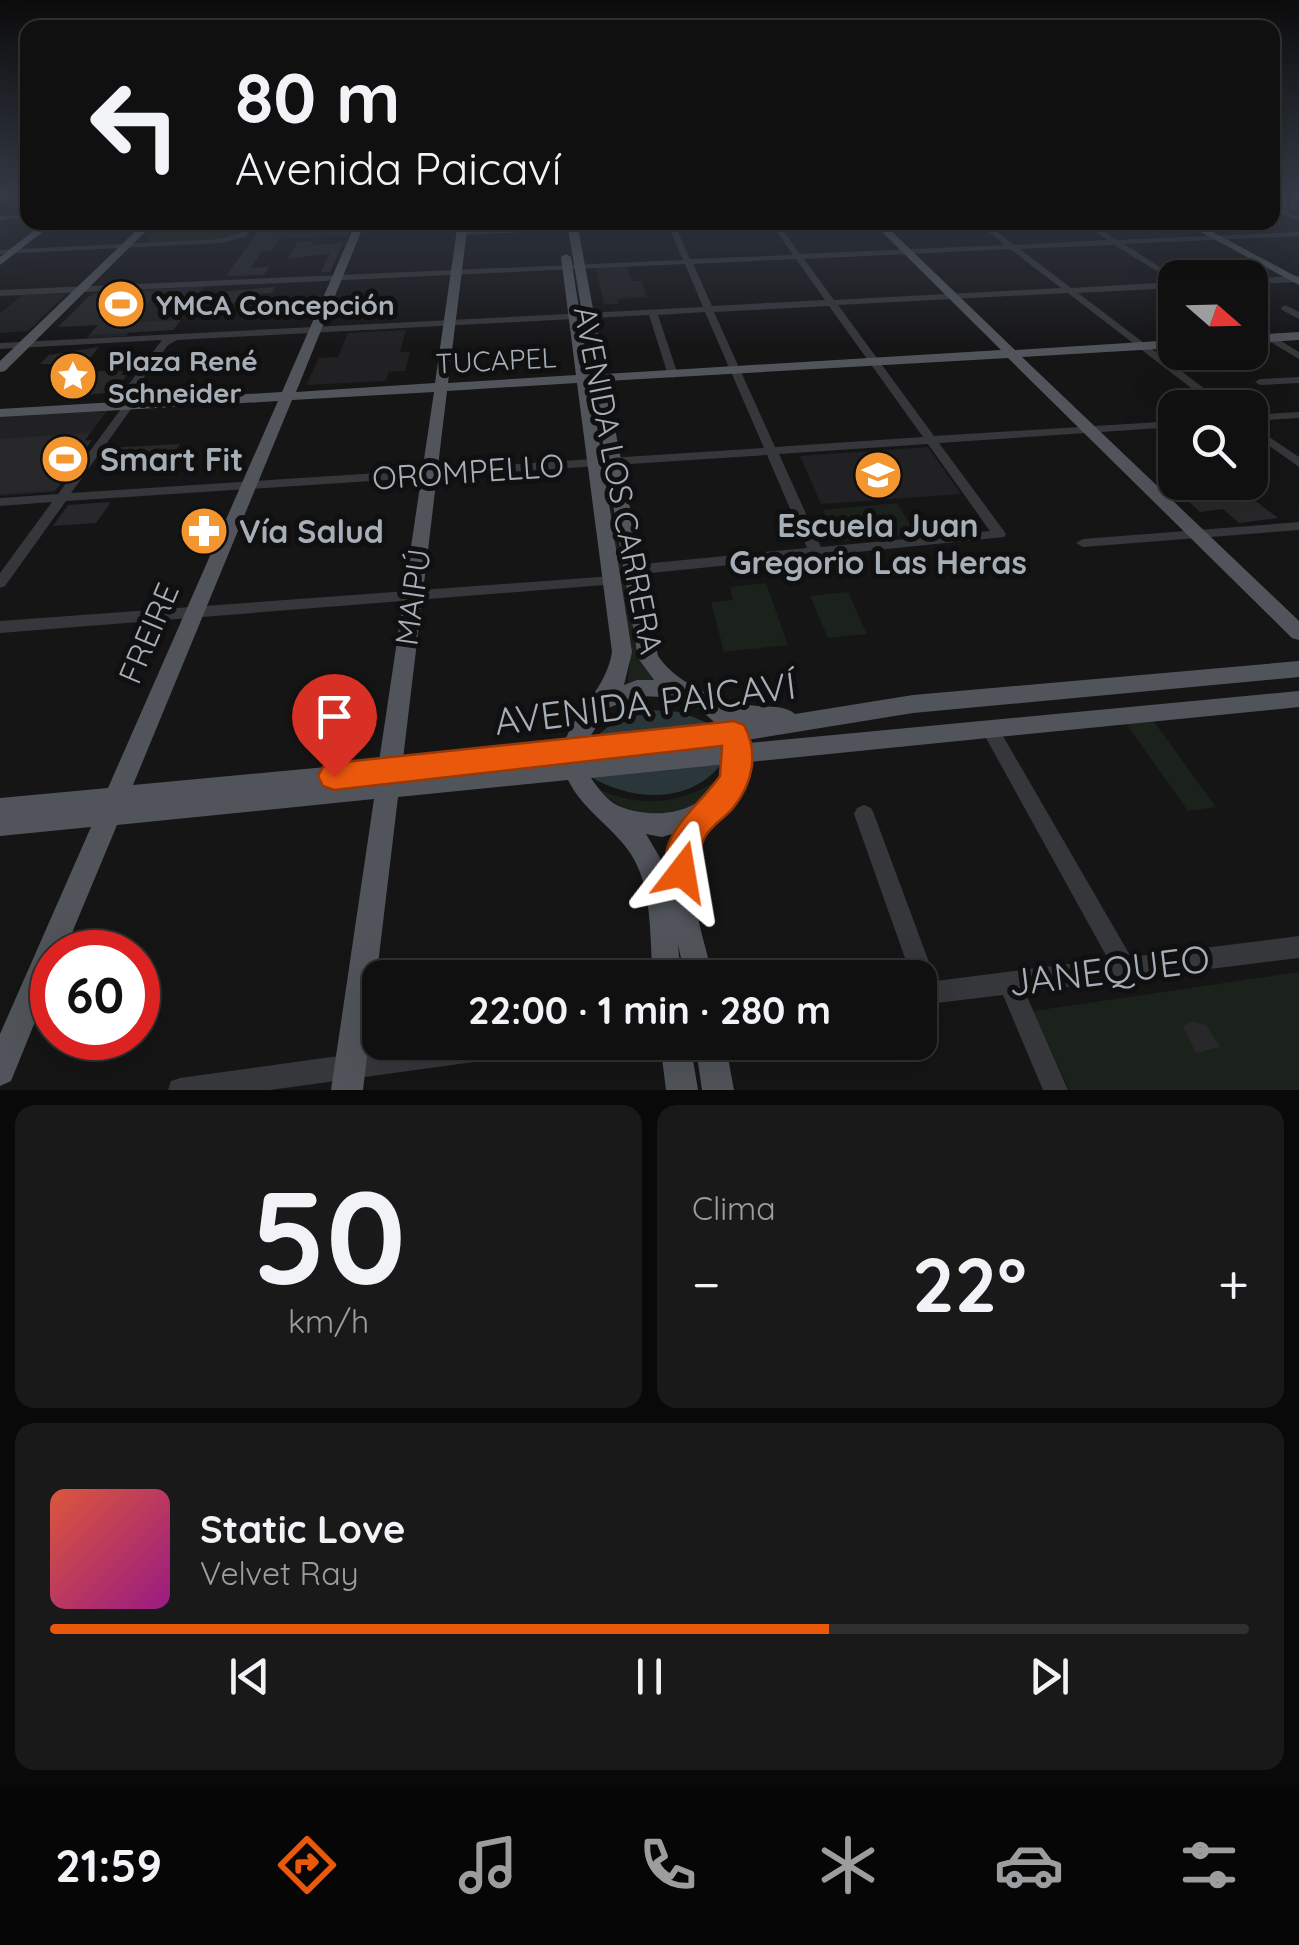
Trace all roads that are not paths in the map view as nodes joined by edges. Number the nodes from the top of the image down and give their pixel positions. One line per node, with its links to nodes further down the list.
1 (21, 246): 14 (main road)
2 (127, 246): 14 (street); 27 (main road)
3 (350, 246): 24 (main road, FREIRE)
4 (460, 246): 22 (main road, MAIPÚ)
5 (570, 246): 20 (main road, AVENIDA LOS CARRERA)
6 (682, 246): 19 (street)
7 (790, 246): 17 (street)
8 (899, 246): 16 (main road)
9 (1010, 246): 10 (street); 16 (street); 29 (street)
10 (1013, 246)
11 (1120, 246): 21 (street)
12 (1232, 246): 23 (main road)
13 (1251, 246): 23 (main road)
14 (14, 251): 15 (street); 18 (main road)
15 (0, 252)
16 (905, 252): 17 (street); 31 (main road)
17 (798, 257): 19 (street); 32 (street)
18 (0, 262)
19 (690, 262): 20 (street); 35 (street)
20 (573, 267): 22 (street); 38 (main road, AVENIDA LOS CARRERA)
21 (1158, 271)
22 (456, 273): 24 (street); 39 (main road, MAIPÚ)
23 (1298, 277): 25 (street)
24 (336, 278): 27 (street); 40 (main road, FREIRE)
25 (1268, 280)
26 (1158, 283): 29 (street)
27 (84, 290): 30 (street); 44 (main road)
28 (746, 290): 33 (street)
29 (1069, 291): 31 (street); 47 (street)
30 (0, 294)
31 (952, 297): 32 (street); 48 (main road)
32 (833, 304): 33 (street); 50 (street)
33 (754, 308): 35 (street)
34 (1285, 308): 37 (street)
35 (710, 310): 36 (street); 52 (street)
36 (653, 313): 38 (street); 53 (street)
37 (1299, 316)
38 (581, 317): 39 (street); 54 (main road, AVENIDA LOS CARRERA)
39 (449, 323): 40 (street); 58 (main road, MAIPÚ)
40 (313, 330): 43 (street); 60 (main road, FREIRE)
41 (1299, 336): 42 (main road)
42 (1270, 338): 49 (street)
43 (166, 339): 44 (street); 57 (street)
44 (27, 345): 46 (street); 51 (main road)
45 (1158, 345): 47 (main road, TUCAPEL)
46 (0, 346)
47 (1143, 346): 48 (main road, TUCAPEL); 59 (street)
48 (1012, 354): 50 (main road, TUCAPEL); 67 (main road)
49 (1299, 356)
50 (877, 364): 52 (main road, TUCAPEL); 68 (street)
51 (0, 368)
52 (737, 372): 53 (main road, TUCAPEL); 70 (street)
53 (673, 375): 54 (main road, TUCAPEL)
54 (591, 380): 58 (main road, TUCAPEL); 71 (main road, AVENIDA LOS CARRERA)
55 (1299, 380): 56 (street)
56 (1260, 382)
57 (132, 388): 61 (street); 62 (street)
58 (440, 388): 60 (main road, TUCAPEL); 73 (main road, MAIPÚ)
59 (1200, 390)
60 (285, 397): 61 (main road, TUCAPEL); 74 (main road, FREIRE)
61 (129, 406): 62 (main road, TUCAPEL); 75 (street)
62 (107, 407): 63 (main road, TUCAPEL)
63 (0, 413)
64 (1299, 415): 65 (street)
65 (1268, 417)
66 (1158, 425): 67 (street, OROMPELLO)
67 (1089, 430): 68 (street, OROMPELLO); 78 (main road)
68 (932, 440): 70 (street, OROMPELLO); 80 (street)
69 (1268, 440): 72 (street)
70 (772, 450): 71 (street, OROMPELLO); 80 (street)
71 (604, 461): 73 (street, OROMPELLO); 81 (main road, AVENIDA LOS CARRERA); 82 (main road, AVENIDA LOS CARRERA)
72 (1299, 463)
73 (429, 473): 74 (street, OROMPELLO); 84 (main road, MAIPÚ)
74 (247, 486): 75 (street, OROMPELLO); 85 (main road, FREIRE)
75 (62, 498): 76 (street, OROMPELLO); 83 (street)
76 (0, 502)
77 (1299, 526): 78 (street)
78 (1196, 534): 79 (street); 87 (main road)
79 (1083, 543)
80 (816, 552): 81 (street)
81 (632, 570): 89 (main road, AVENIDA LOS CARRERA)
82 (612, 581): 84 (street); 91 (main road, AVENIDA LOS CARRERA)
83 (0, 583)
84 (412, 594): 85 (street); 96 (main road, MAIPÚ)
85 (194, 612): 86 (street); 97 (main road, FREIRE)
86 (0, 628)
87 (1296, 633)
88 (1293, 666): 92 (main road, AVENIDA PAICAVÍ)
89 (695, 696): 91 (main road); 92 (main road); 94 (main road, AVENIDA LOS CARRERA)
90 (1299, 699): 93 (main road, AVENIDA PAICAVÍ)
91 (605, 702): 95 (main road, AVENIDA LOS CARRERA)
92 (836, 715): 94 (main road, AVENIDA PAICAVÍ)
93 (990, 729): 94 (main road, AVENIDA PAICAVÍ); 107 (street)
94 (736, 742): 95 (main road, AVENIDA PAICAVÍ); 99 (main road)
95 (575, 759): 96 (main road, AVENIDA PAICAVÍ); 101 (main road)
96 (388, 778): 97 (main road, AVENIDA PAICAVÍ); 114 (main road, MAIPÚ)
97 (115, 805): 98 (main road, AVENIDA PAICAVÍ); 102 (main road, AVENIDA PAICAVÍ); 113 (main road, FREIRE)
98 (0, 809)
99 (710, 809): 101 (main road); 105 (main road)
100 (864, 814): 106 (street)
101 (612, 815): 104 (main road)
102 (0, 825)
103 (1299, 948): 107 (street, JANEQUEO)
104 (664, 960)
105 (696, 960)
106 (913, 960)
107 (1126, 968): 108 (street, JANEQUEO)
108 (1009, 983): 109 (street, JANEQUEO); 118 (street)
109 (937, 991)
110 (440, 1060): 114 (street)
111 (678, 1060): 116 (main road)
112 (713, 1060): 117 (main road)
113 (0, 1070)
114 (349, 1078): 115 (street)
115 (180, 1090)
116 (682, 1090)
117 (718, 1090)
118 (1056, 1090)

